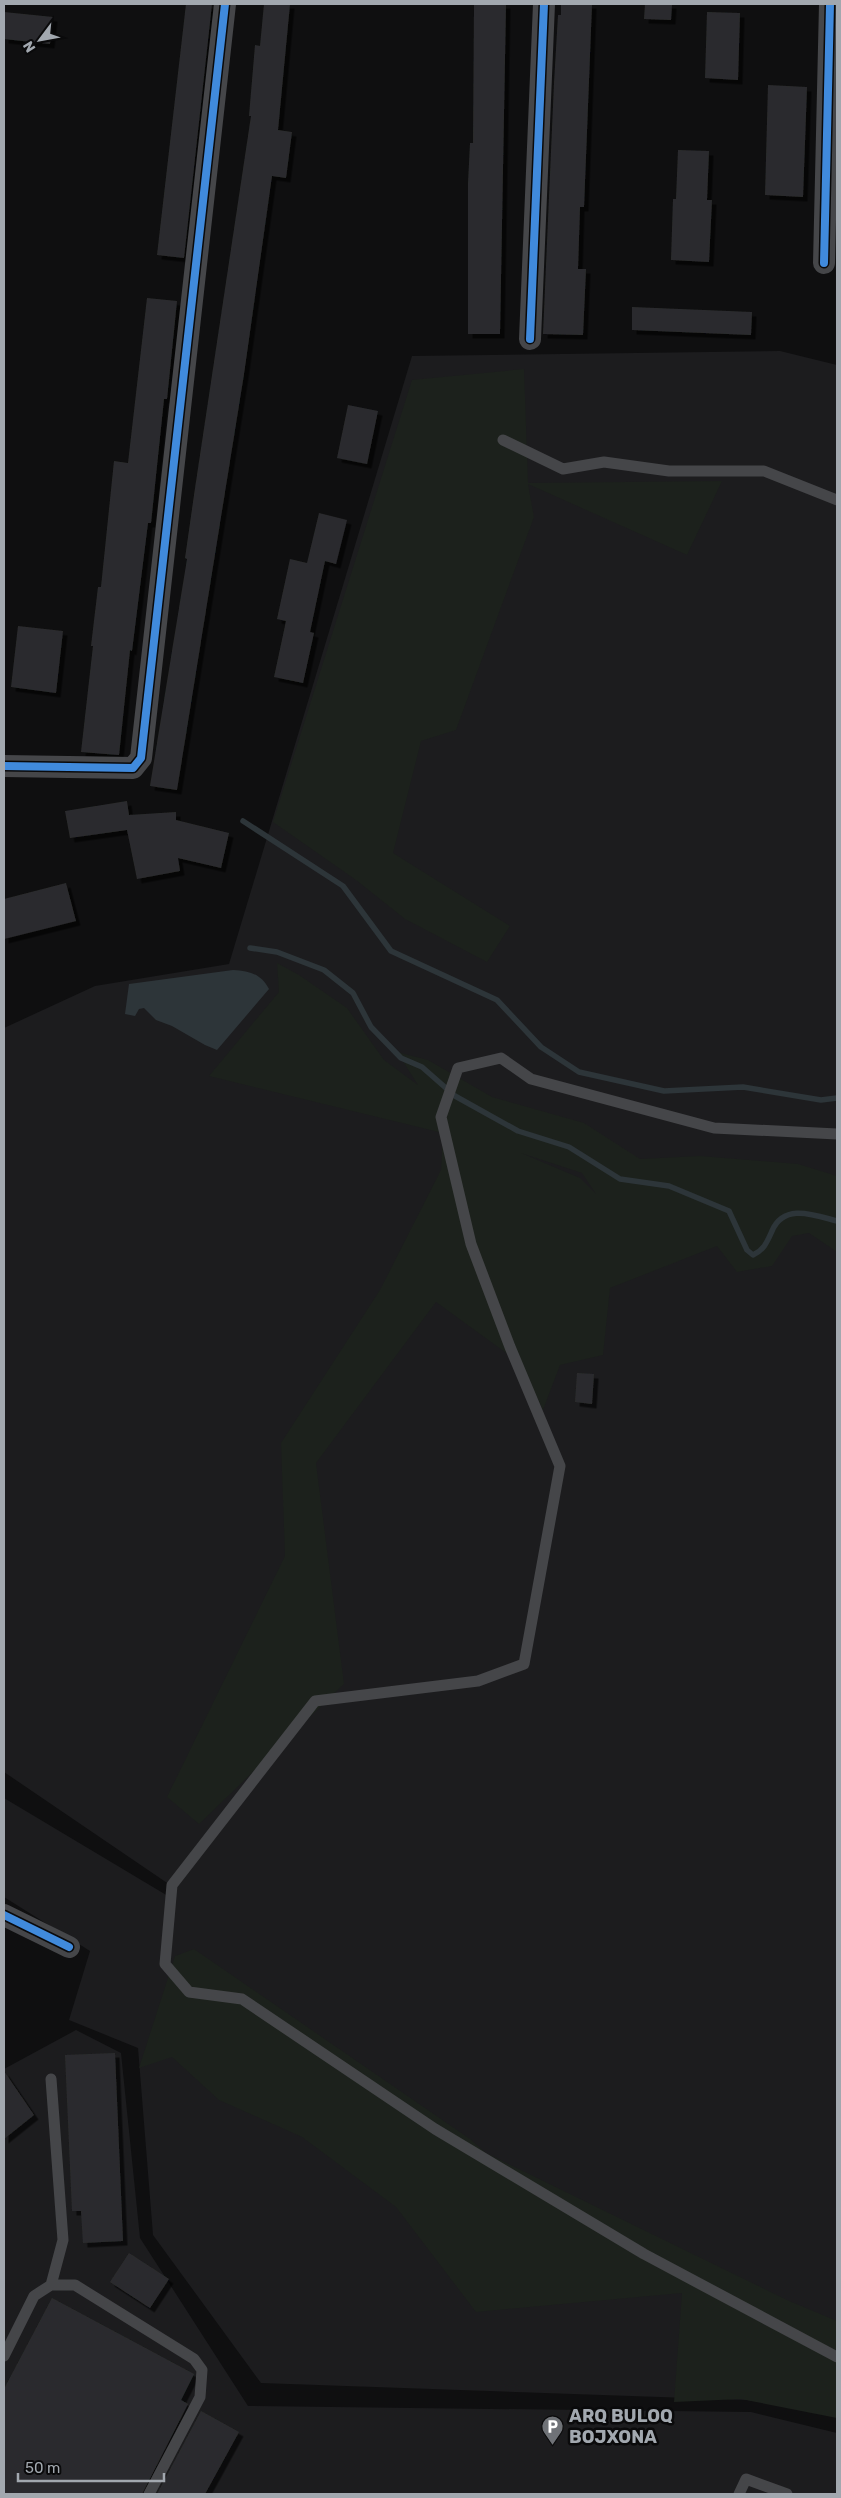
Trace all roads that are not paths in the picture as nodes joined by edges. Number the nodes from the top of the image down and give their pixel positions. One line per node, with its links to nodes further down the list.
1 (225, 4): 8 (street)
2 (544, 4): 5 (street)
3 (830, 4): 4 (street)
4 (824, 263)
5 (530, 339)
6 (503, 440): 7 (lane)
7 (837, 500)
8 (4, 766)
9 (837, 1134): 15 (lane)
10 (4, 1915): 11 (street)
11 (69, 1946)
12 (51, 2080): 13 (lane)
13 (51, 2285): 14 (lane); 16 (lane)
14 (4, 2356)
15 (837, 2357)
16 (148, 2494)
17 (739, 2494): 18 (lane)
18 (787, 2494)

